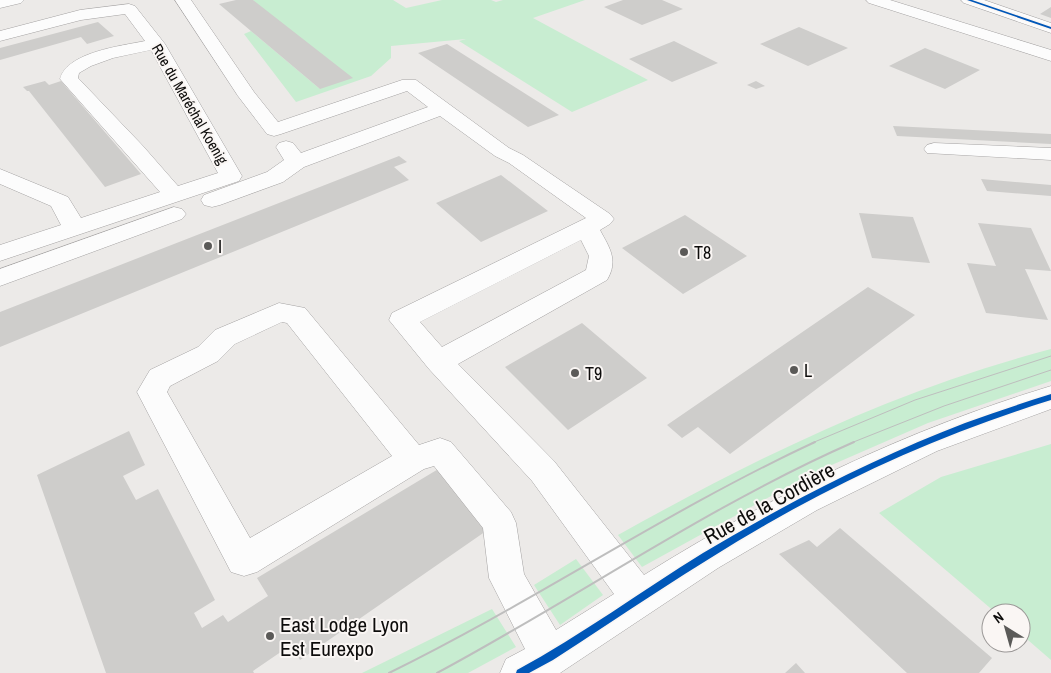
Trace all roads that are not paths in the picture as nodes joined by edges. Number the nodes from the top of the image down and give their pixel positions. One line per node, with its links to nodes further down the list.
1 (16, 0): 5 (street)
2 (183, 0): 11 (street)
3 (874, 0): 9 (street)
4 (969, 0): 6 (street)
5 (0, 3)
6 (1051, 28)
7 (0, 36): 8 (street, Rue du Maréchal Koenig)
8 (156, 44): 16 (street, Rue du Maréchal Koenig); 16 (street)
9 (1051, 56)
10 (443, 108): 11 (street); 14 (street); 17 (street)
11 (274, 130): 14 (street)
12 (934, 149): 13 (street)
13 (1051, 154)
14 (296, 162): 20 (street)
15 (0, 176): 18 (street)
16 (174, 195): 18 (street, Rue du Maréchal Koenig)
17 (587, 227): 21 (street); 21 (street)
18 (75, 228): 19 (street, Rue du Maréchal Koenig)
19 (0, 253)
20 (0, 278)
21 (439, 362): 24 (street)
22 (1051, 397): 24 (street, Rue de la Cordière)
23 (413, 460): 23 (street); 25 (street)
24 (639, 599): 25 (street, Rue de la Cordière)
25 (550, 657): 26 (street, Rue de la Cordière)
26 (520, 673)

